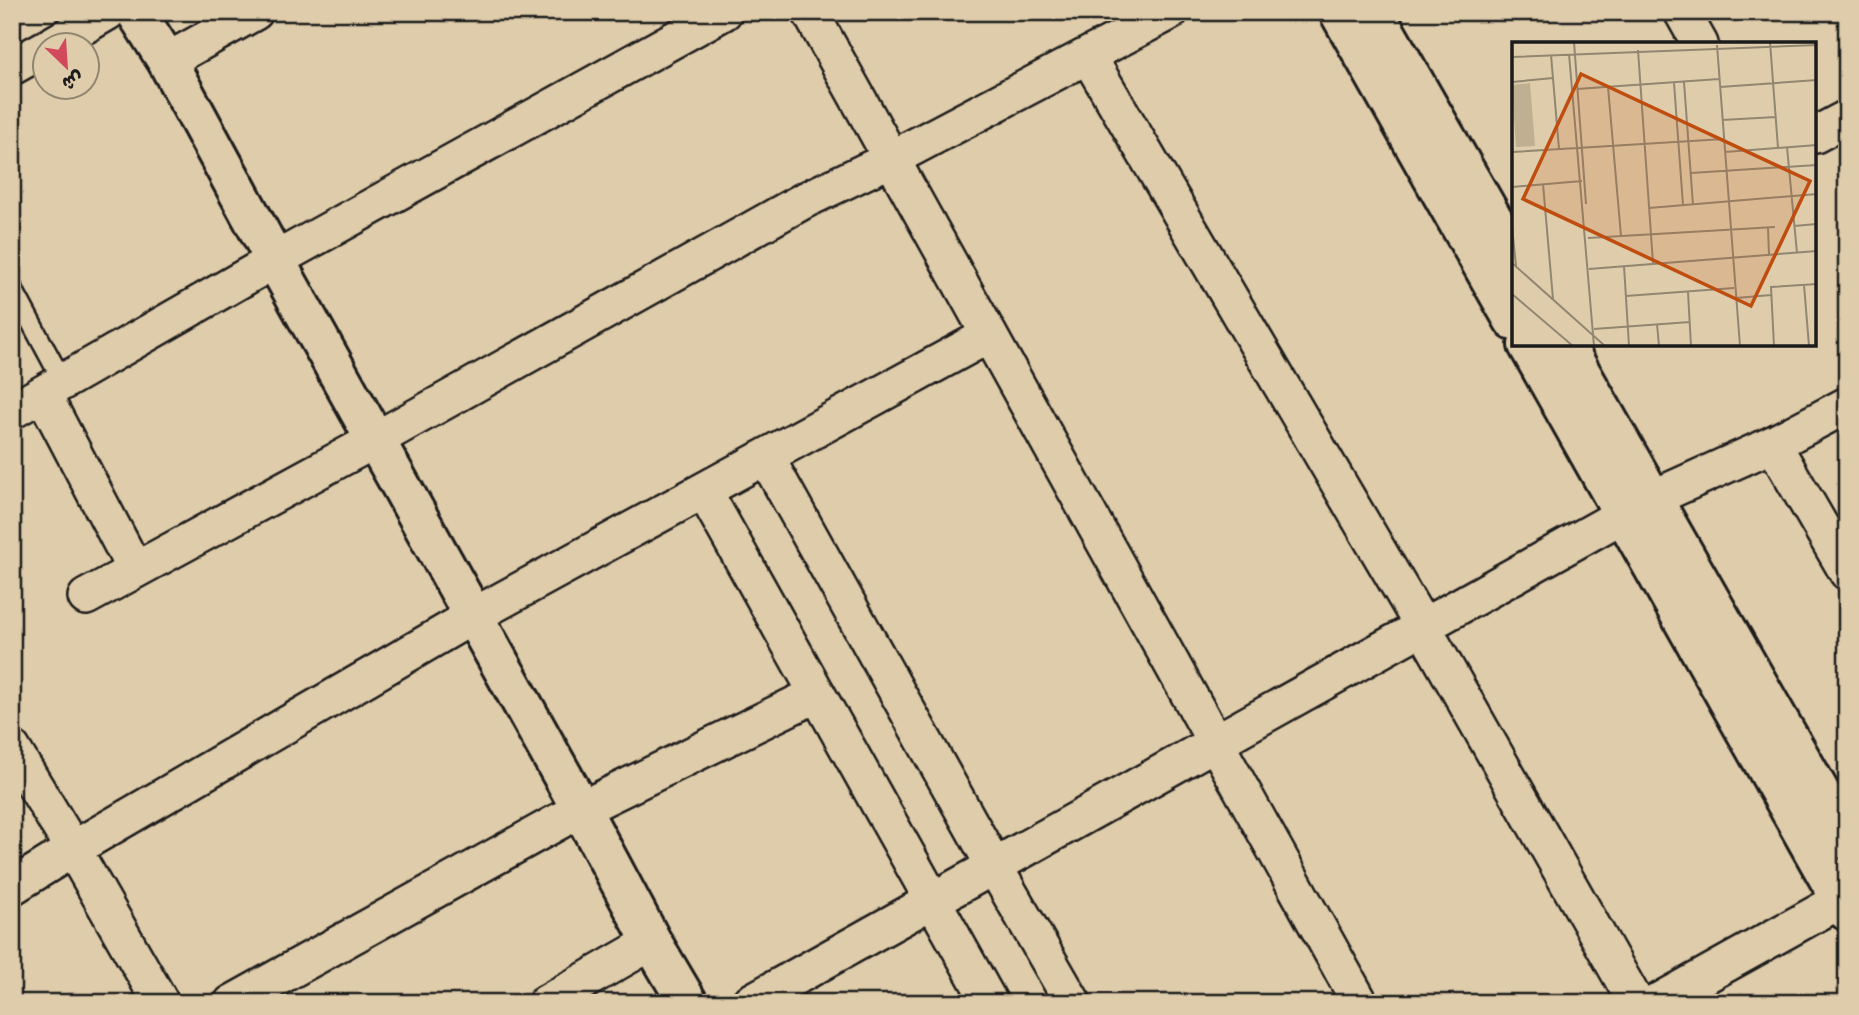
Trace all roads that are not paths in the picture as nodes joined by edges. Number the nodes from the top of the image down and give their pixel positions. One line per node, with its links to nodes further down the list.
1 (255, 12): 13 (street)
2 (724, 12): 19 (street)
3 (810, 12): 17 (street)
4 (1170, 12): 11 (street)
5 (1339, 12): 21 (street)
6 (1374, 12): 18 (street)
7 (1682, 12): 10 (street)
8 (130, 13): 9 (street); 13 (street)
9 (84, 32)
10 (1699, 42)
11 (1088, 55): 17 (street); 37 (street)
12 (32, 56): 14 (street)
13 (167, 61): 19 (street)
14 (12, 67)
15 (1847, 118): 16 (street)
16 (1817, 134)
17 (891, 159): 22 (street); 28 (street)
18 (1512, 253)
19 (275, 260): 25 (street); 28 (street)
20 (12, 287): 25 (lane)
21 (1512, 311)
22 (989, 335): 30 (street); 39 (street)
23 (1529, 346): 32 (street)
24 (1565, 346): 32 (street)
25 (53, 388): 27 (street); 33 (street)
26 (1847, 405): 29 (street)
27 (12, 411)
28 (375, 439): 33 (street); 36 (street)
29 (1773, 444): 32 (street); 34 (street)
30 (766, 457): 31 (street); 44 (street)
31 (704, 491): 36 (street); 38 (street)
32 (1638, 506): 37 (street); 42 (street); 47 (street)
33 (135, 570): 35 (street)
34 (1847, 572)
35 (86, 597)
36 (473, 616): 41 (street); 43 (street)
37 (1423, 627): 39 (street); 57 (street)
38 (817, 694): 41 (street); 46 (street)
39 (1215, 742): 44 (street); 56 (street)
40 (12, 748): 43 (street)
41 (581, 809): 48 (street); 50 (street)
42 (1847, 840)
43 (73, 849): 45 (street); 49 (street)
44 (994, 866): 46 (street); 55 (street)
45 (12, 887)
46 (933, 900): 53 (street); 54 (street)
47 (1844, 906): 58 (street)
48 (652, 942): 51 (street); 52 (street)
49 (161, 1003)
50 (232, 1003)
51 (546, 1003)
52 (688, 1003)
53 (749, 1003)
54 (990, 1003)
55 (1073, 1003)
56 (1360, 1003)
57 (1636, 1003)
58 (1656, 1003)

